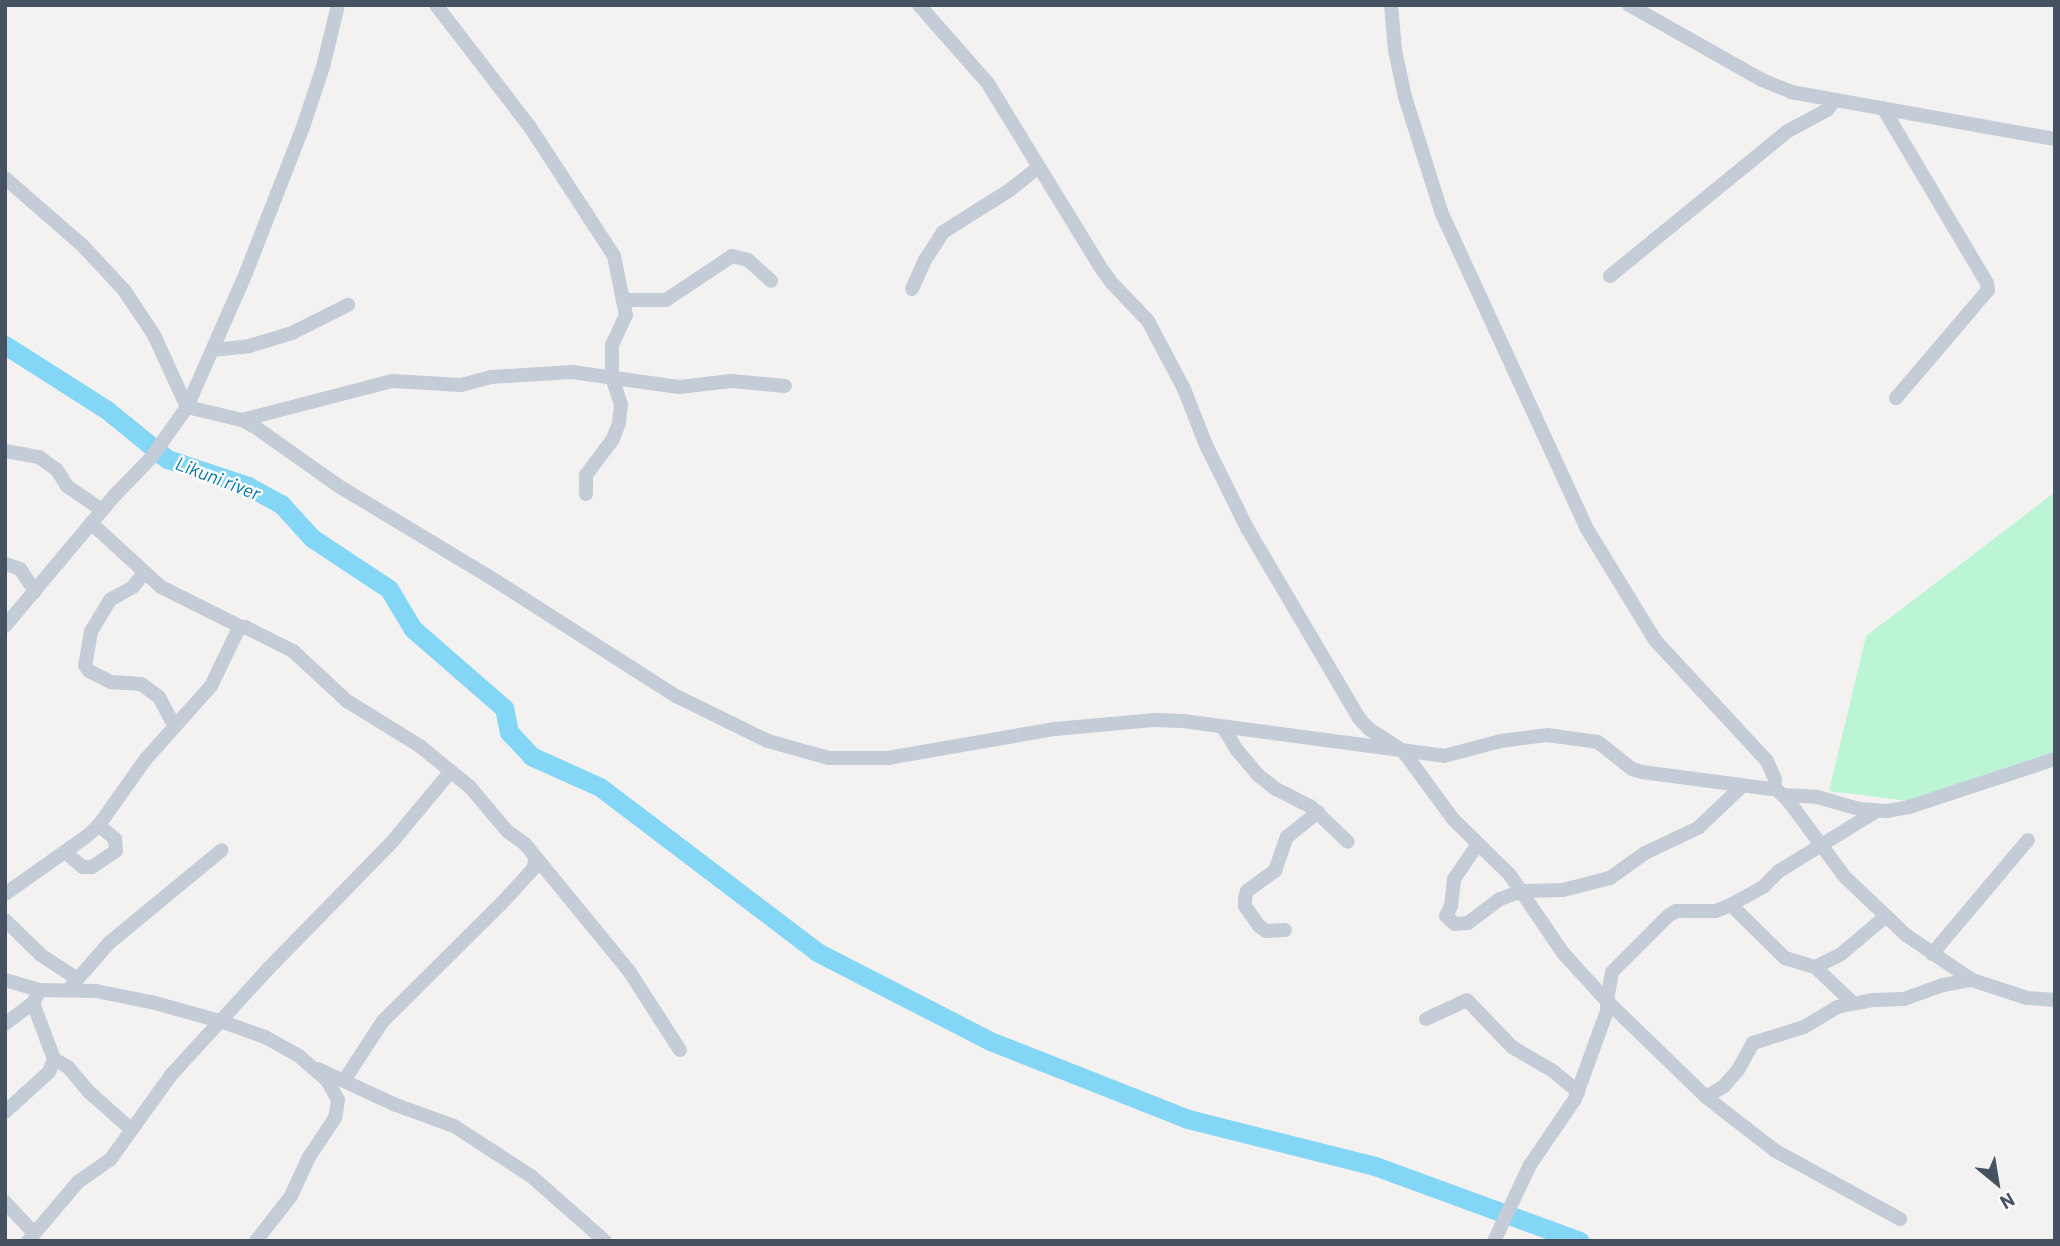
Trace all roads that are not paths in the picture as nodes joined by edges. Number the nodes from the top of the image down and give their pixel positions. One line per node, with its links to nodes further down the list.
1 (338, 5): 16 (street)
2 (436, 5): 14 (street)
3 (919, 5): 9 (street)
4 (1391, 5): 37 (street)
5 (1629, 5): 6 (street)
6 (1835, 100): 7 (street); 11 (street)
7 (1883, 108): 8 (street); 19 (street)
8 (2055, 139)
9 (1038, 167): 13 (street); 33 (street)
10 (5, 178): 20 (street)
11 (1610, 276)
12 (771, 281): 14 (street)
13 (912, 289)
14 (623, 300): 17 (street)
15 (348, 305): 16 (street)
16 (212, 349): 20 (street)
17 (612, 377): 18 (street); 21 (street); 23 (street)
18 (785, 386)
19 (1896, 398)
20 (187, 407): 21 (street); 24 (street)
21 (242, 419): 32 (street)
22 (5, 451): 24 (street)
23 (586, 494)
24 (102, 510): 25 (street)
25 (91, 523): 27 (street); 28 (street)
26 (5, 564): 28 (street)
27 (143, 574): 30 (street); 31 (street)
28 (35, 591): 29 (street)
29 (5, 626)
30 (241, 627): 31 (street); 35 (street)
31 (174, 725): 40 (street)
32 (1223, 727): 33 (street); 38 (street)
33 (1403, 751): 36 (street); 43 (street)
34 (2055, 759): 39 (street)
35 (451, 771): 47 (street); 64 (street)
36 (1741, 787): 37 (street); 48 (street)
37 (1779, 791): 39 (street); 44 (street)
38 (1318, 812): 42 (street); 53 (street)
39 (1875, 812): 44 (street)
40 (99, 825): 46 (street); 46 (street)
41 (2028, 840): 54 (street)
42 (1348, 842)
43 (1478, 844): 48 (street); 48 (street)
44 (1820, 845): 50 (street); 51 (street)
45 (222, 850): 58 (street)
46 (65, 852): 49 (street)
47 (536, 857): 66 (street); 69 (street)
48 (1522, 891): 61 (street)
49 (5, 894)
50 (1731, 905): 55 (street); 61 (street)
51 (1885, 917): 54 (street); 55 (street)
52 (5, 920): 58 (street)
53 (1285, 930)
54 (1932, 954): 57 (street)
55 (1815, 967): 62 (street)
56 (5, 980): 59 (street)
57 (1972, 980): 60 (street); 62 (street)
58 (72, 984): 59 (street); 64 (street)
59 (36, 996): 65 (street); 67 (street)
60 (2055, 1000)
61 (1607, 1001): 70 (street); 71 (street)
62 (1853, 1003): 71 (street)
63 (1426, 1019): 70 (street)
64 (223, 1022): 68 (street); 73 (street)
65 (5, 1024)
66 (680, 1050)
67 (54, 1059): 72 (street); 73 (street)
68 (314, 1067): 69 (street); 78 (street)
69 (345, 1079): 76 (street)
70 (1578, 1092): 80 (street)
71 (1706, 1097): 75 (street)
72 (5, 1112)
73 (132, 1130): 77 (street)
74 (5, 1202): 77 (street)
75 (1900, 1219)
76 (591, 1235): 79 (street)
77 (31, 1237)
78 (256, 1241)
79 (605, 1241)
80 (1494, 1241)

